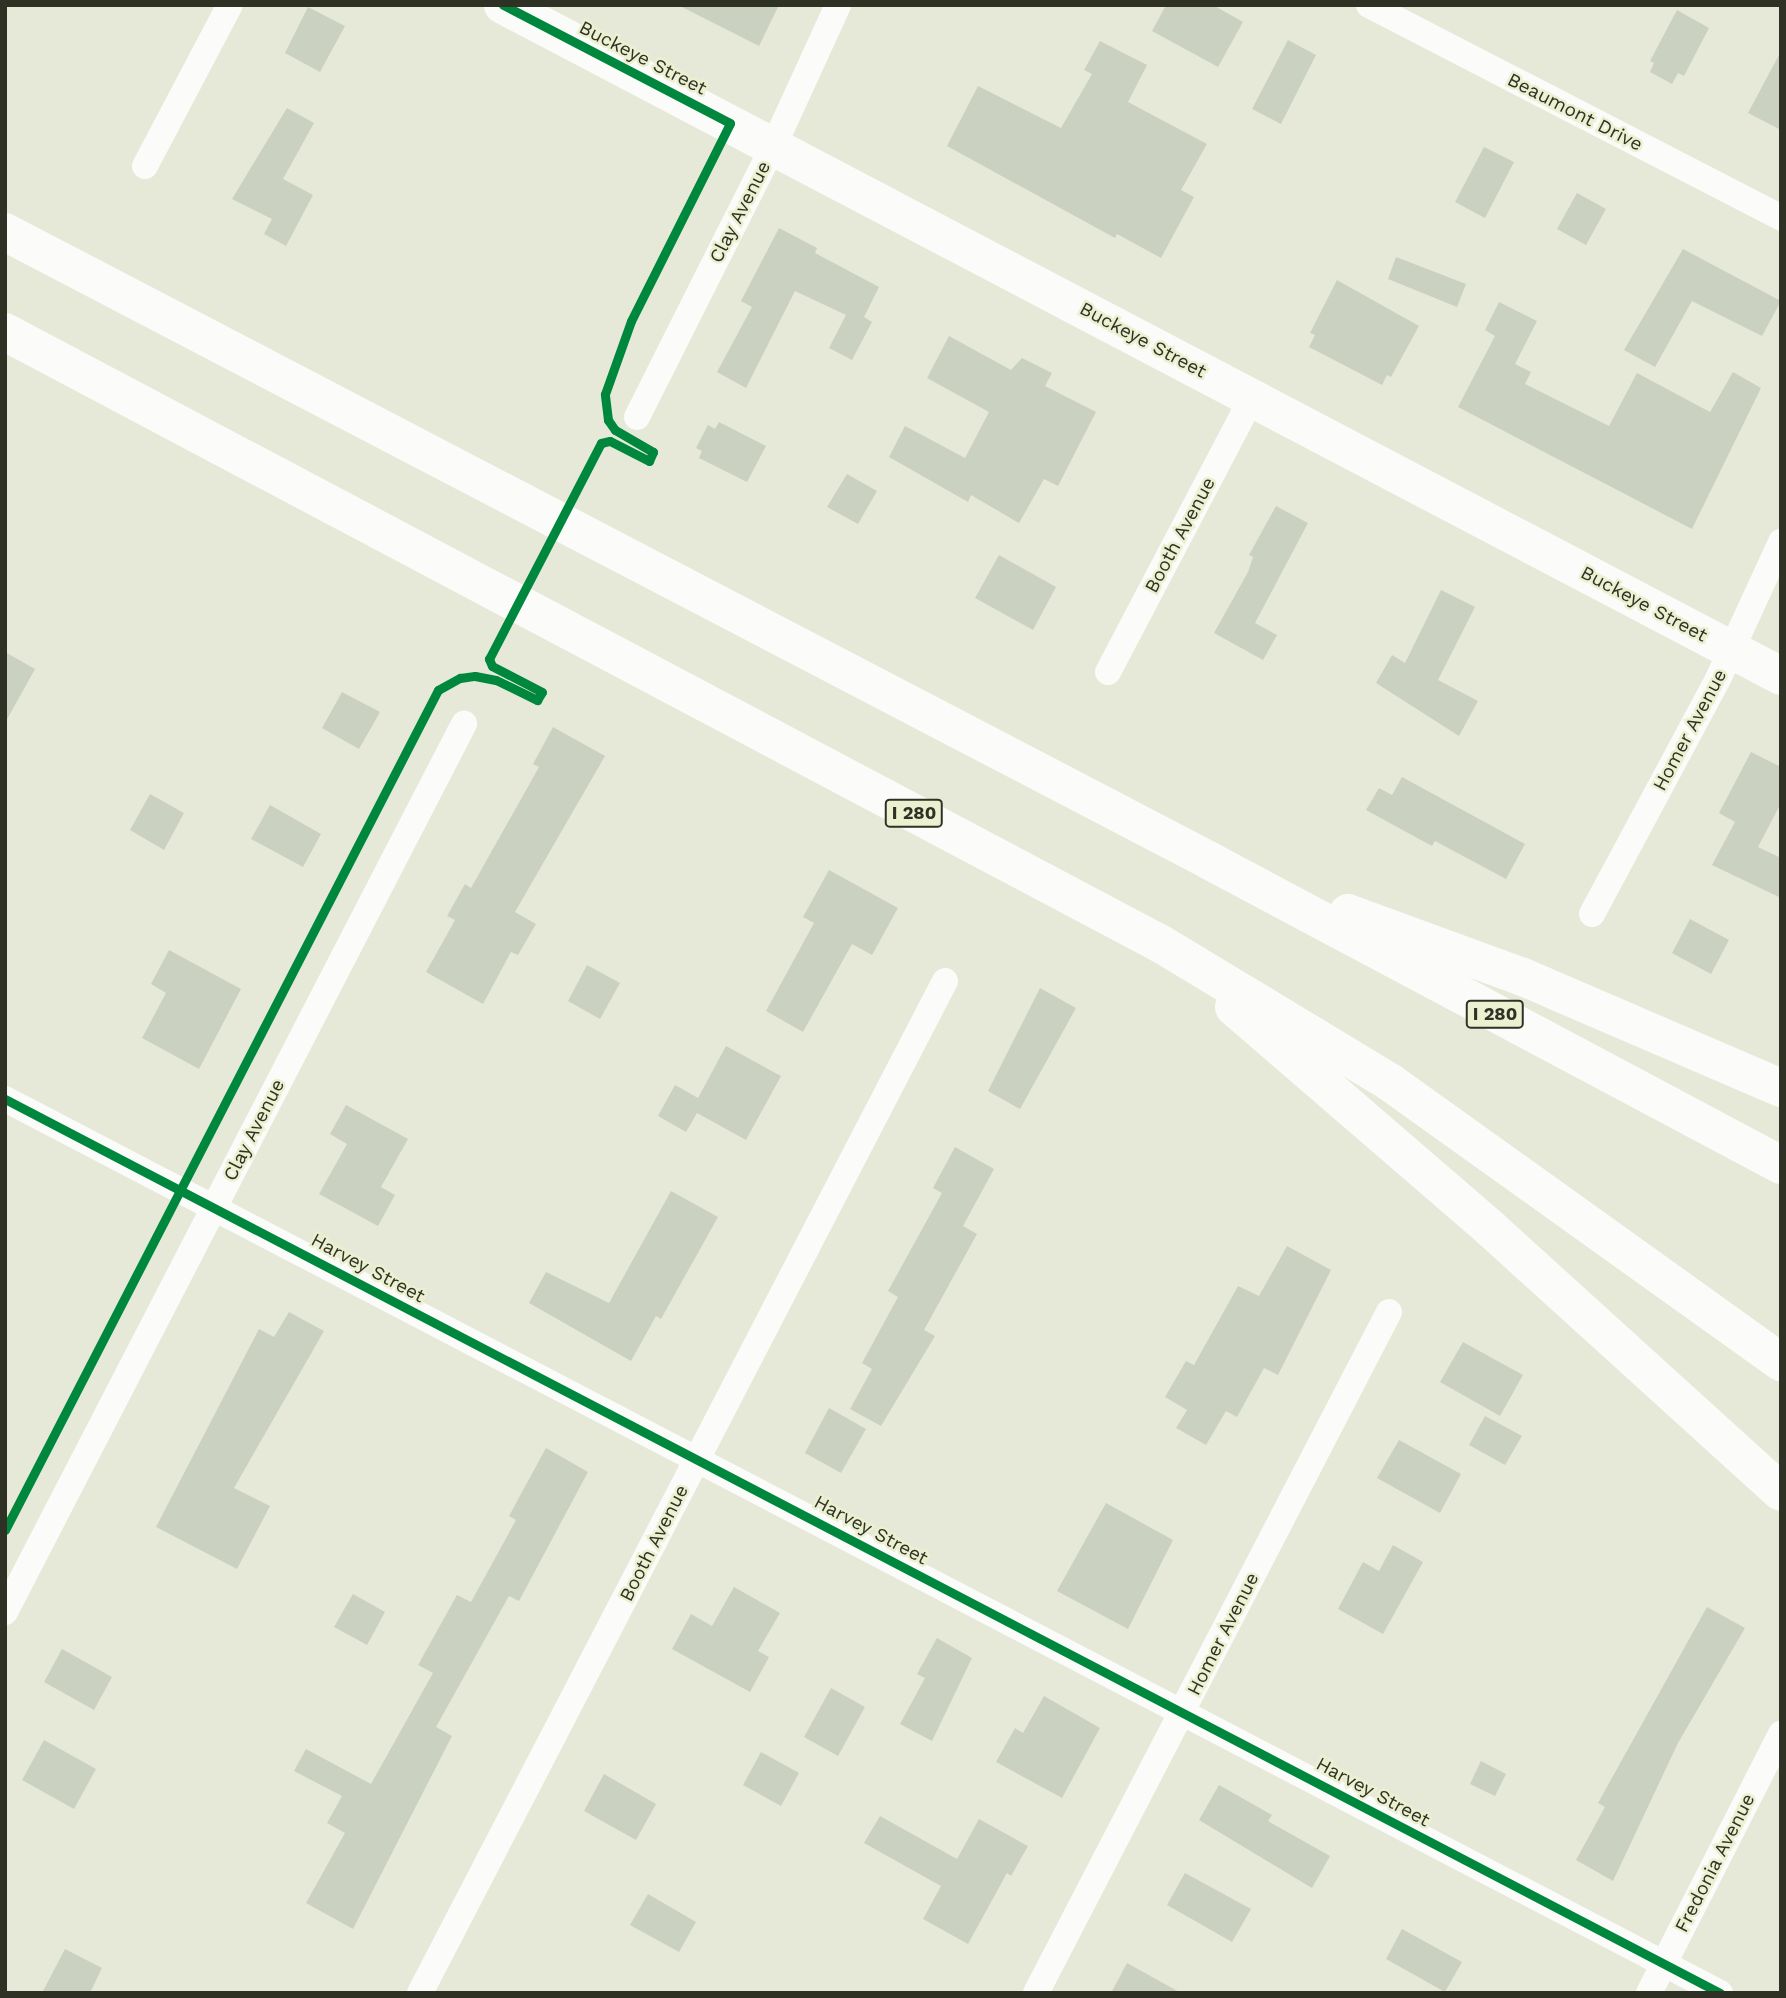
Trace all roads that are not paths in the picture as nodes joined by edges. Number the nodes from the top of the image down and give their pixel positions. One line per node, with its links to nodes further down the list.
1 (230, 5): 6 (street)
2 (503, 5): 5 (main road, Buckeye Street)
3 (838, 5): 5 (street, Clay Avenue)
4 (1369, 5): 7 (street, Beaumont Drive)
5 (774, 145): 10 (main road, Buckeye Street); 11 (street, Clay Avenue)
6 (145, 166)
7 (1781, 218)
8 (5, 232): 17 (main road, I 280)
9 (5, 332): 19 (main road, I 280)
10 (1252, 398): 13 (main road, Buckeye Street); 14 (street, Booth Avenue)
11 (637, 417)
12 (1781, 542): 13 (street, Homer Avenue)
13 (1732, 650): 15 (main road, Buckeye Street); 18 (street, Homer Avenue)
14 (1108, 672)
15 (1781, 676)
16 (464, 724): 24 (street, Clay Avenue)
17 (1210, 861): 21 (main road); 23 (main road, I 280)
18 (1592, 914)
19 (1161, 944): 26 (main road, I 280); 28 (main road)
20 (945, 981): 27 (street, Booth Avenue)
21 (1781, 1088)
22 (5, 1099): 24 (street, Harvey Street)
23 (1781, 1165)
24 (214, 1208): 27 (street, Harvey Street); 29 (street, Clay Avenue)
25 (1389, 1312): 30 (street, Homer Avenue)
26 (1781, 1362)
27 (697, 1460): 30 (street, Harvey Street); 33 (street, Booth Avenue)
28 (1781, 1492)
29 (5, 1612)
30 (1183, 1713): 32 (street, Harvey Street); 34 (street, Homer Avenue)
31 (1781, 1734): 32 (street, Fredonia Avenue)
32 (1664, 1964): 35 (street, Fredonia Avenue); 36 (street, Harvey Street)
33 (420, 1993)
34 (1036, 1993)
35 (1649, 1993)
36 (1720, 1993)

